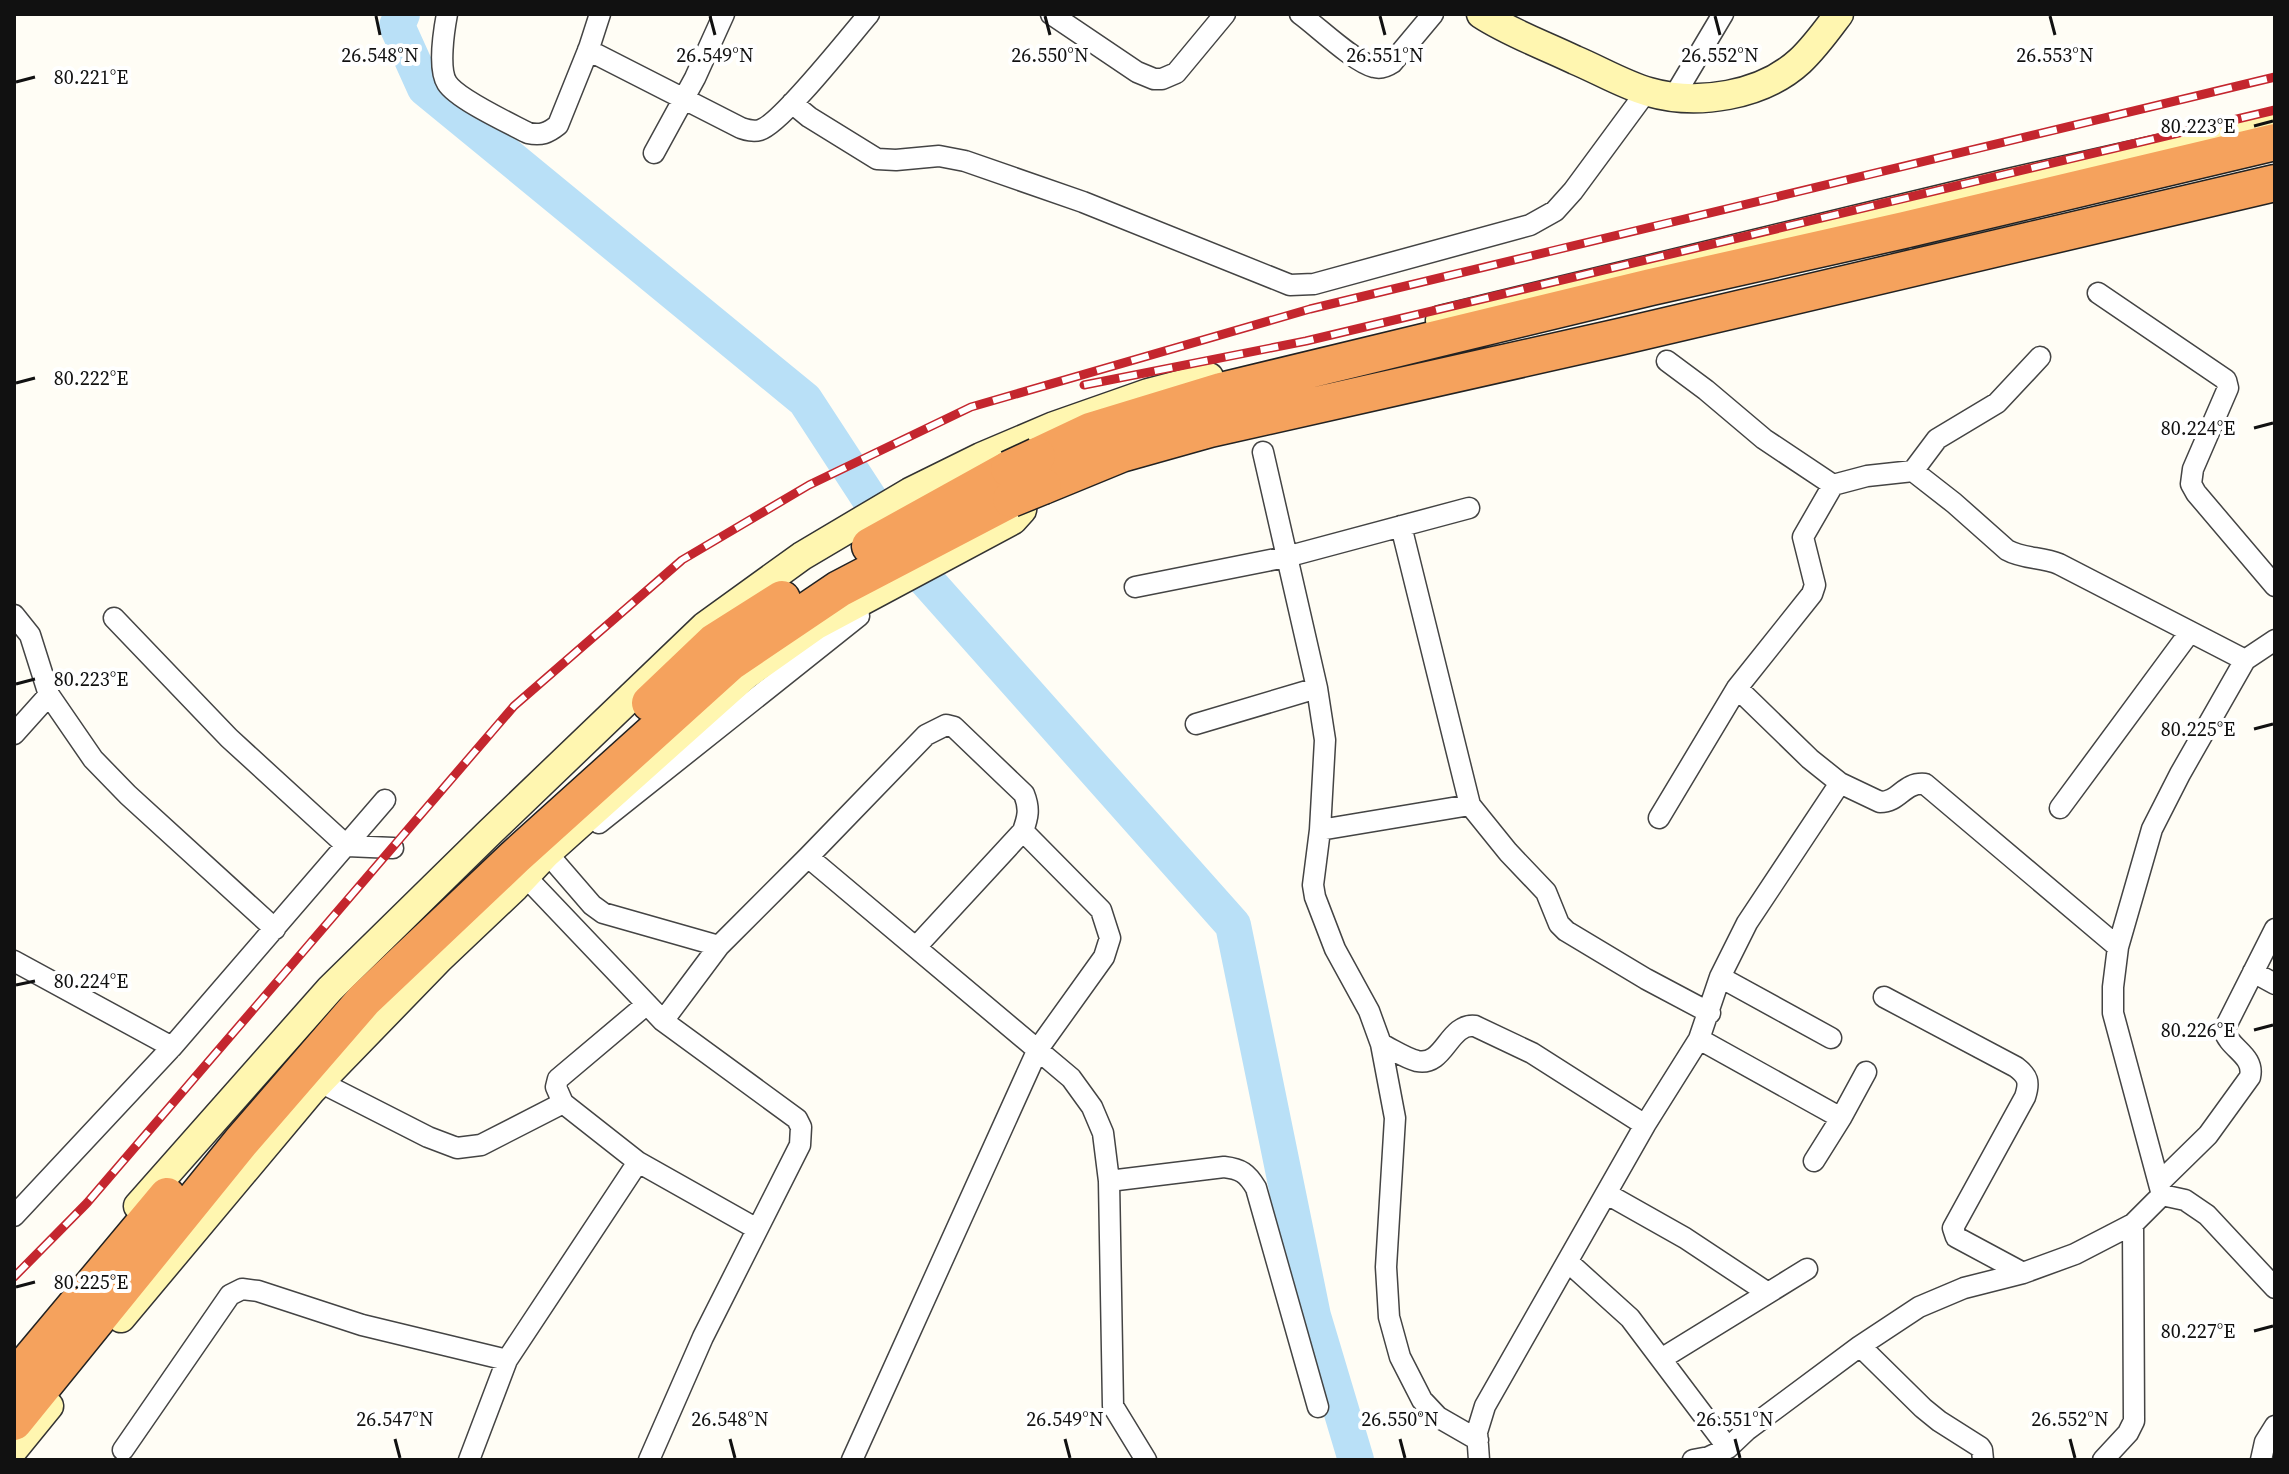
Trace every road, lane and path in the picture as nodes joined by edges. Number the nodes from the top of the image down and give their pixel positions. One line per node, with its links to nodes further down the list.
1 (447, 14): 12 (street)
2 (600, 14): 12 (street)
3 (724, 14): 14 (street)
4 (869, 14): 15 (street)
5 (1051, 14): 6 (street)
6 (1225, 14)
7 (1300, 14): 8 (street)
8 (1433, 14)
9 (1723, 14): 13 (street)
10 (1839, 14): 13 (street)
11 (1500, 18): 13 (street)
12 (588, 50): 14 (street)
13 (1660, 95): 15 (street)
14 (683, 99): 15 (street); 18 (street)
15 (792, 103)
16 (2275, 123): 24 (street)
17 (2275, 142): 24 (highway)
18 (654, 153)
19 (2275, 183): 24 (highway)
20 (2098, 293): 31 (street)
21 (2040, 357): 25 (street)
22 (1667, 361): 26 (street)
23 (1263, 452): 30 (street)
24 (1023, 471): 28 (highway); 28 (street); 28 (street)
25 (1913, 471): 26 (street); 36 (street)
26 (1833, 485): 40 (street)
27 (1469, 508): 29 (street)
28 (939, 520): 33 (highway); 93 (street)
29 (1401, 526): 30 (street); 46 (street)
30 (1286, 557): 32 (street); 39 (street)
31 (2275, 586)
32 (1135, 587)
33 (845, 595): 53 (street); 96 (highway); 98 (highway)
34 (14, 615): 41 (street)
35 (114, 618): 51 (street)
36 (2190, 632): 38 (street); 47 (street)
37 (2275, 640): 38 (street)
38 (2245, 660): 60 (street)
39 (1317, 688): 42 (street); 49 (street)
40 (1737, 688): 44 (street); 48 (street)
41 (49, 695): 43 (street); 56 (street)
42 (1196, 724)
43 (14, 734)
44 (1840, 783): 60 (street); 63 (street)
45 (385, 800): 51 (street)
46 (1470, 805): 49 (street); 67 (street)
47 (2060, 808)
48 (1659, 818)
49 (1320, 830): 71 (street)
50 (1023, 831): 54 (street); 59 (street); 73 (street)
51 (347, 846): 52 (street); 56 (street)
52 (393, 848)
53 (550, 856): 55 (street); 58 (street)
54 (808, 857): 58 (street); 59 (street)
55 (525, 876): 66 (street); 75 (street)
56 (275, 929): 72 (street)
57 (2275, 929): 62 (street)
58 (719, 946): 68 (street)
59 (916, 947): 73 (street)
60 (2118, 947): 82 (street)
61 (14, 961): 72 (street)
62 (2253, 972): 64 (street); 82 (street)
63 (1720, 977): 67 (street); 69 (street)
64 (2275, 984)
65 (1884, 997): 89 (street)
66 (647, 1004): 68 (street); 76 (street)
67 (1710, 1013): 70 (street)
68 (663, 1021): 86 (street)
69 (1831, 1038)
70 (1699, 1039): 77 (street); 78 (street)
71 (1381, 1044): 78 (street); 103 (street)
72 (172, 1047): 84 (street)
73 (1038, 1049): 81 (street); 106 (street)
74 (1866, 1072): 77 (street)
75 (320, 1082): 76 (street); 101 (street)
76 (563, 1103): 80 (street)
77 (1841, 1118): 79 (street)
78 (1645, 1125): 83 (street)
79 (1814, 1161)
80 (638, 1162): 86 (street); 95 (street)
81 (1109, 1181): 97 (street); 107 (street)
82 (2161, 1188): 85 (street); 90 (street)
83 (1607, 1194): 87 (street); 91 (street)
84 (14, 1216)
85 (2133, 1224): 89 (street); 110 (street)
86 (757, 1229): 105 (street)
87 (1568, 1262): 94 (street); 103 (street)
88 (1807, 1269): 91 (street)
89 (2023, 1273): 92 (street)
90 (2275, 1288)
91 (1768, 1293): 94 (street)
92 (1860, 1346): 100 (street); 109 (street)
93 (14, 1359)
94 (1661, 1359): 100 (street)
95 (507, 1360): 102 (street); 104 (street)
96 (14, 1379)
97 (1318, 1407)
98 (14, 1422)
99 (2275, 1426): 111 (street)
100 (1728, 1448): 108 (street)
101 (14, 1449)
102 (123, 1450)
103 (1478, 1450)
104 (469, 1460)
105 (649, 1460)
106 (852, 1460)
107 (1146, 1460)
108 (1693, 1460)
109 (1983, 1460)
110 (2103, 1460)
111 (2261, 1460)

